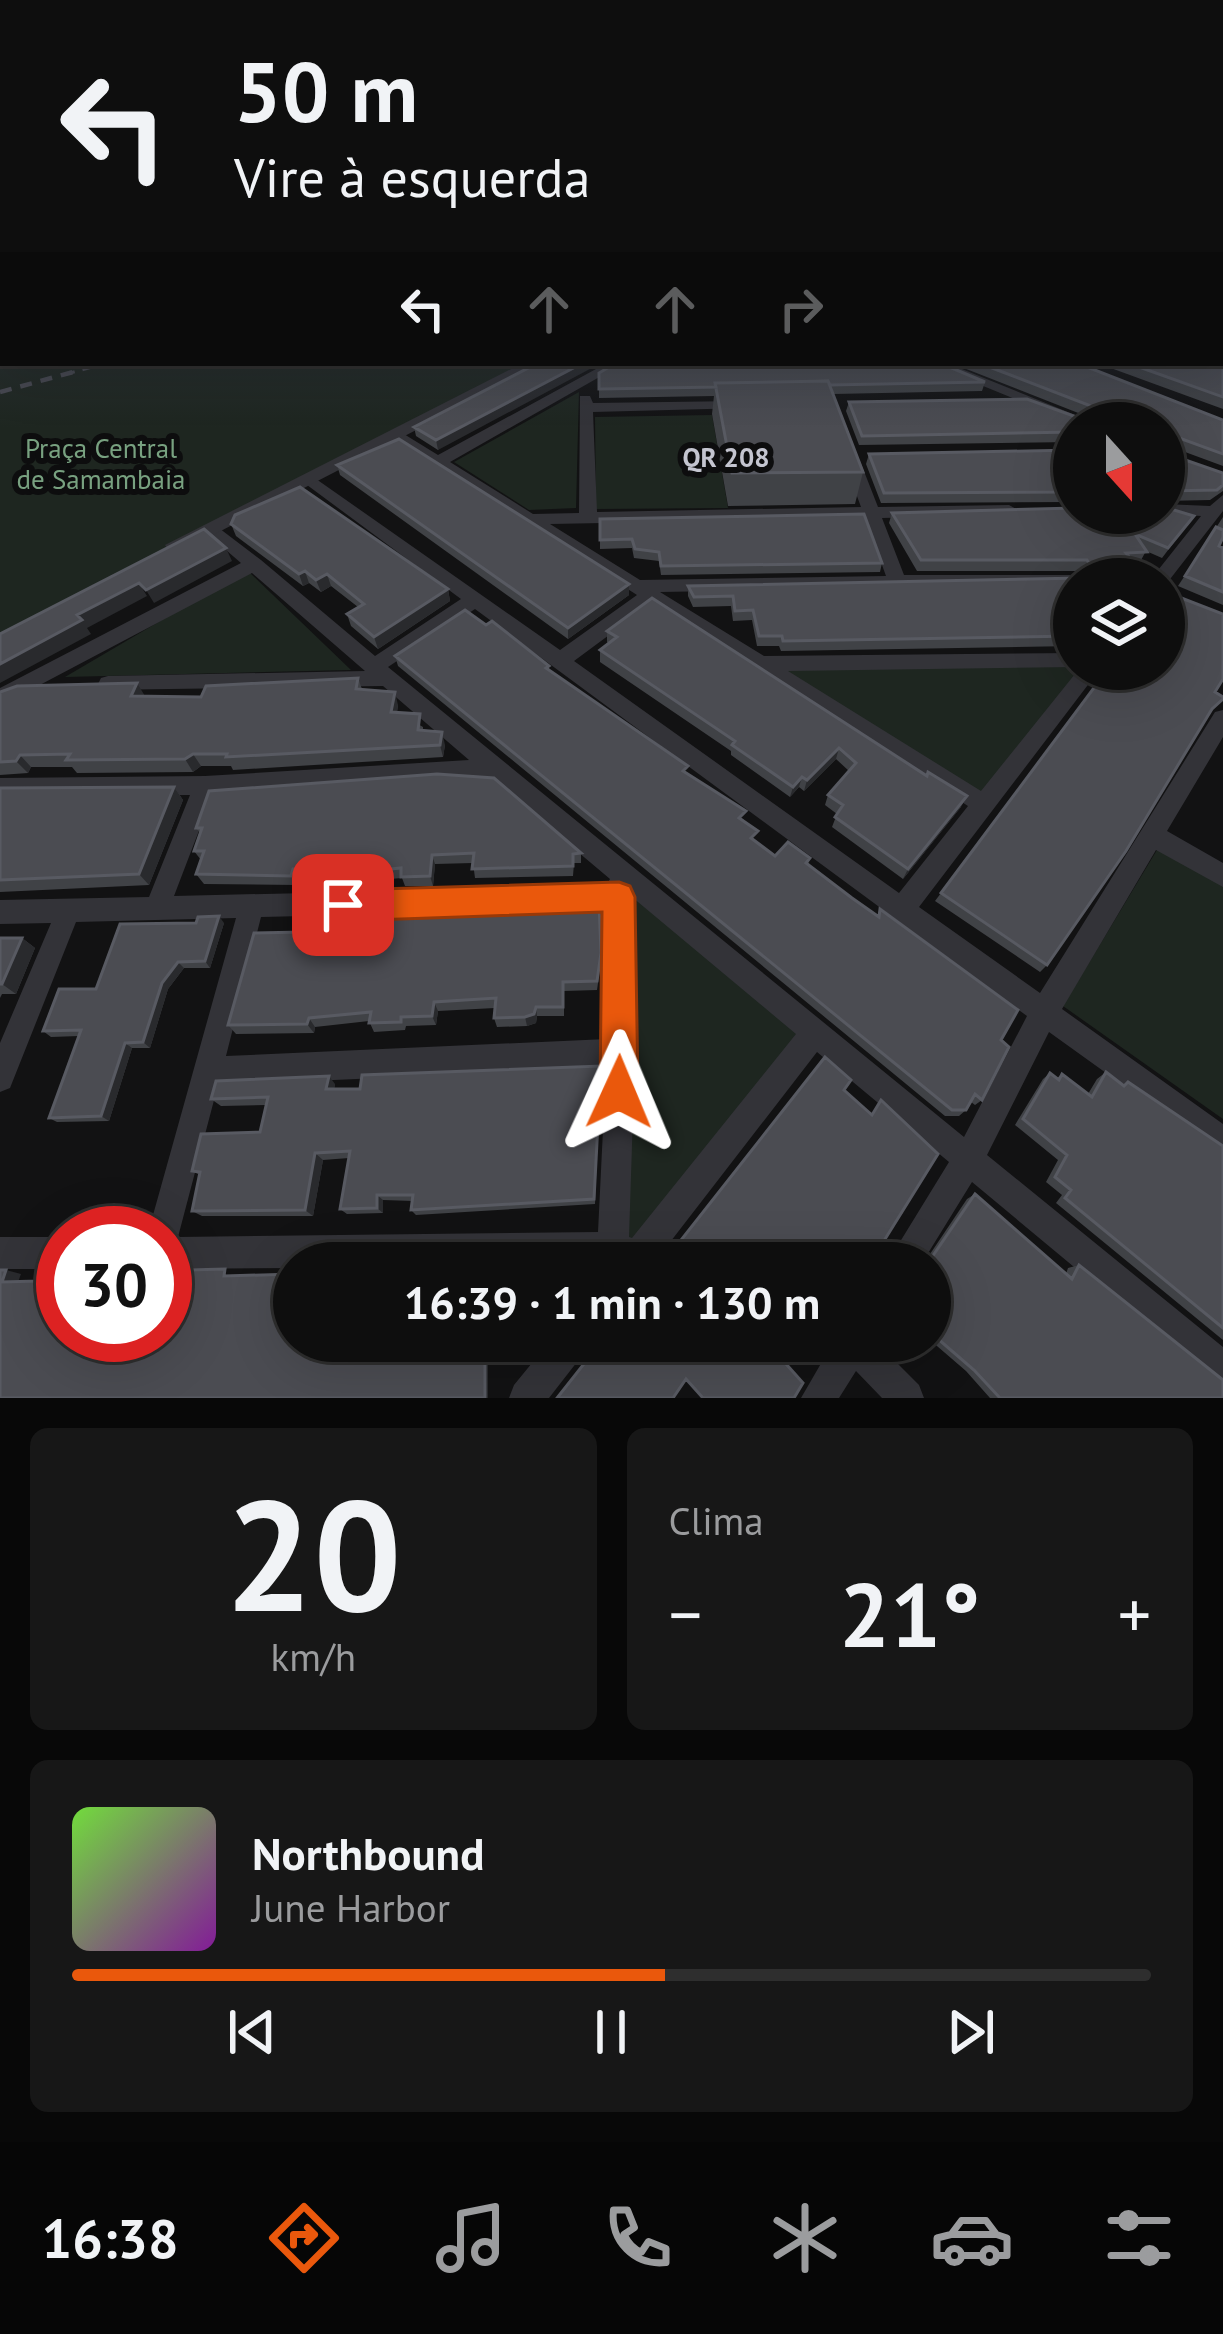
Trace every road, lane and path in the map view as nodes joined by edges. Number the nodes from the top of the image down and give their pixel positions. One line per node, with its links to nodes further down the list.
1 (531, 366): 10 (street)
2 (612, 366): 4 (street)
3 (942, 366): 5 (street)
4 (584, 381): 8 (street); 12 (street)
5 (1028, 399): 6 (street); 9 (street)
6 (984, 400)
7 (764, 405): 8 (street)
8 (585, 408): 18 (street)
9 (1053, 409)
10 (394, 434): 12 (street); 13 (street)
11 (872, 454): 17 (street)
12 (437, 462): 19 (street)
13 (309, 479): 20 (street); 27 (street)
14 (1218, 506): 15 (street); 21 (street)
15 (1185, 508)
16 (1040, 510): 17 (street)
17 (869, 512): 18 (street); 24 (street)
18 (587, 515): 19 (street)
19 (530, 519): 26 (street)
20 (211, 528): 22 (street); 23 (street)
21 (1177, 558)
22 (148, 560)
23 (255, 564): 31 (street); 32 (street)
24 (896, 579): 25 (street); 26 (street)
25 (1053, 579)
26 (642, 591): 29 (street); 30 (street)
27 (474, 600): 29 (street); 31 (street)
28 (1053, 660): 30 (street)
29 (559, 661): 46 (street)
30 (757, 664): 39 (street)
31 (383, 672): 32 (street); 36 (street)
32 (23, 686): 34 (street)
33 (1073, 690): 39 (street)
34 (0, 698)
35 (1221, 727): 40 (street)
36 (493, 768): 37 (street); 41 (street)
37 (205, 785): 38 (street); 44 (street)
38 (0, 787)
39 (982, 803): 46 (street)
40 (1150, 834): 42 (street); 49 (street)
41 (614, 864): 43 (street); 50 (street)
42 (1223, 876)
43 (619, 897): 45 (street); 51 (street)
44 (157, 908): 45 (street); 47 (street)
45 (251, 908): 53 (street)
46 (902, 909): 49 (street)
47 (68, 911): 48 (street); 52 (street)
48 (0, 912)
49 (1046, 1009): 54 (street); 55 (street)
50 (814, 1034): 55 (street); 58 (street)
51 (621, 1053): 53 (street); 57 (street)
52 (2, 1070)
53 (206, 1071): 56 (street)
54 (1223, 1142)
55 (967, 1162): 59 (street); 67 (street)
56 (171, 1206)
57 (628, 1242)
58 (640, 1242)
59 (916, 1242)
60 (0, 1253): 61 (street)
61 (36, 1253)
62 (192, 1253): 63 (street)
63 (273, 1254)
64 (555, 1362): 68 (street)
65 (841, 1362): 69 (street)
66 (872, 1362): 70 (street)
67 (1223, 1369)
68 (527, 1398)
69 (819, 1398)
70 (906, 1398)

